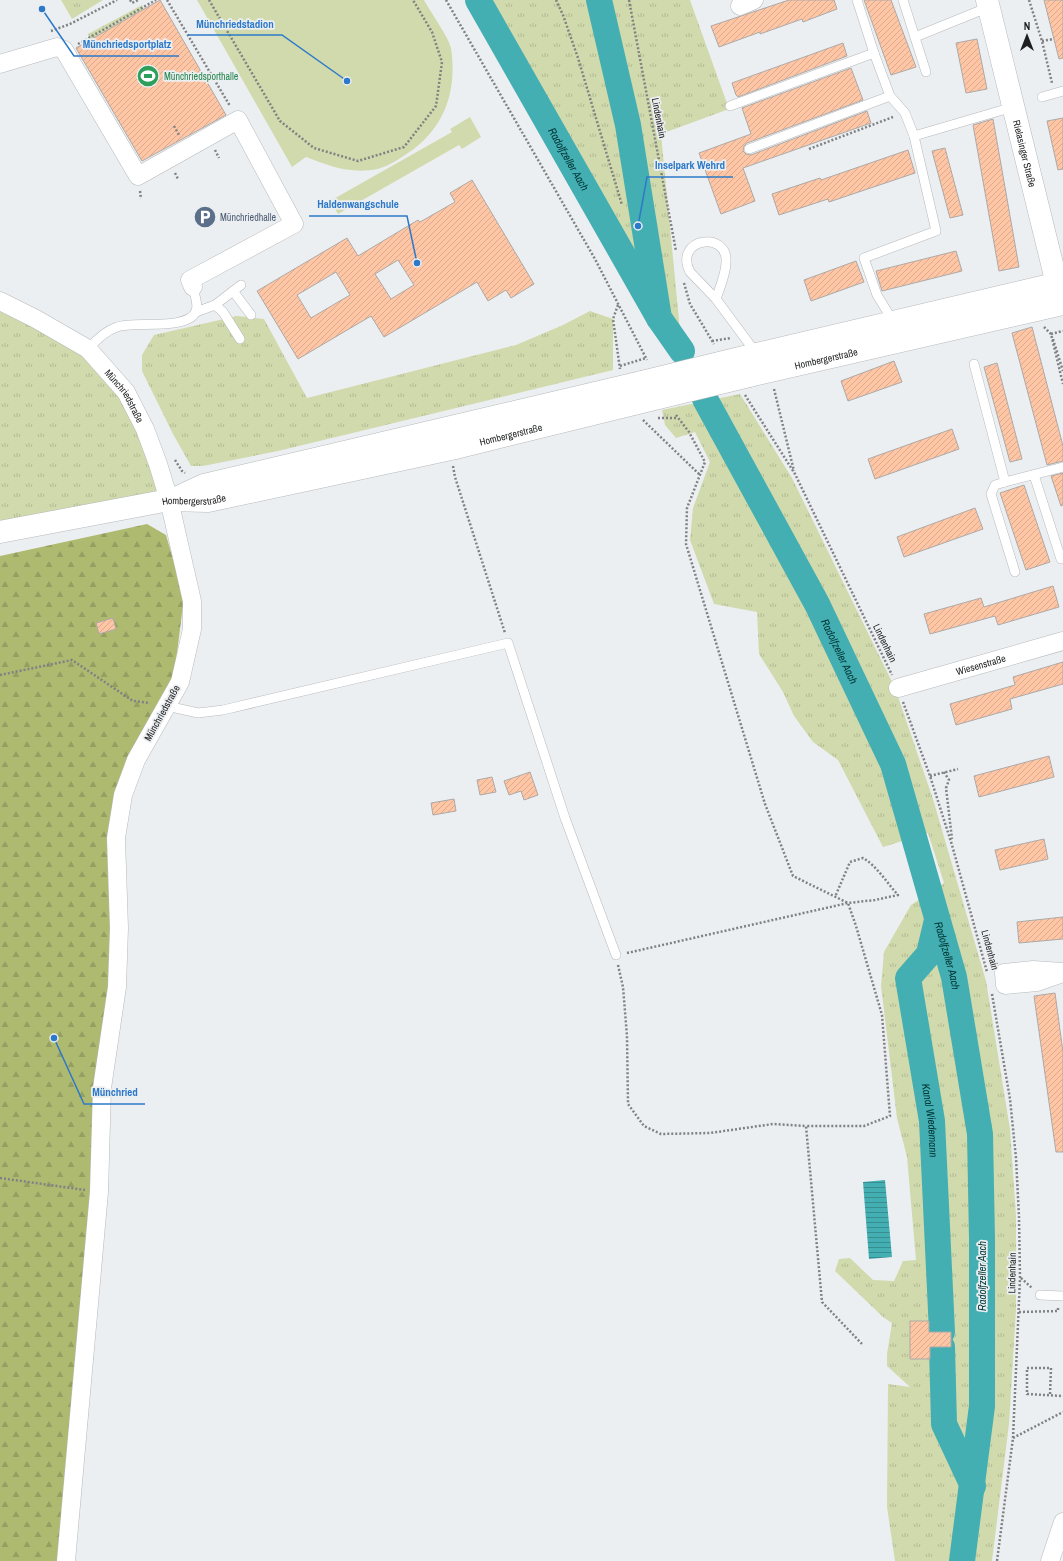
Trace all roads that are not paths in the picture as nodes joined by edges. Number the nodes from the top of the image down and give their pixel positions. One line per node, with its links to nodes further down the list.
1 (857, 0): 5 (lane)
2 (903, 0): 4 (lane)
3 (988, 3): 4 (lane); 12 (main road, Rielasinger Straße)
4 (915, 37): 7 (lane)
5 (874, 53): 9 (lane); 11 (lane)
6 (0, 64): 17 (street)
7 (926, 72)
8 (1058, 92): 10 (lane)
9 (890, 96): 13 (lane); 14 (lane)
10 (1042, 96)
11 (730, 106)
12 (1013, 107): 13 (lane); 15 (main road, Rielasinger Straße)
13 (914, 136): 25 (lane)
14 (749, 150)
15 (1060, 283): 22 (main road, Rielasinger Straße); 25 (main road, Hombergerstraße)
16 (241, 285): 18 (lane)
17 (193, 287): 23 (lane)
18 (233, 291): 21 (lane); 24 (lane)
19 (716, 298): 19 (lane); 28 (lane)
20 (0, 301): 27 (street, Münchriedstraße)
21 (214, 305): 23 (lane); 26 (lane)
22 (1063, 305): 28 (main road, Hombergerstraße)
23 (196, 312): 27 (lane)
24 (251, 315)
25 (893, 321): 28 (main road, Hombergerstraße)
26 (240, 338)
27 (88, 349): 33 (street, Münchriedstraße)
28 (747, 363): 33 (main road, Hombergerstraße, bridge)
29 (974, 364): 32 (lane)
30 (1063, 467): 31 (lane)
31 (1034, 475): 32 (lane); 35 (lane)
32 (1005, 482): 36 (lane)
33 (169, 500): 34 (main road, Hombergerstraße); 39 (street, Münchriedstraße)
34 (0, 532)
35 (1061, 559)
36 (1015, 572)
37 (1063, 641): 38 (street, Wiesenstraße)
38 (898, 688)
39 (167, 706): 40 (lane); 44 (street, Münchriedstraße)
40 (616, 955)
41 (1040, 1295): 42 (lane)
42 (1060, 1296)
43 (1063, 1522): 45 (street)
44 (66, 1561)
45 (1050, 1561)

